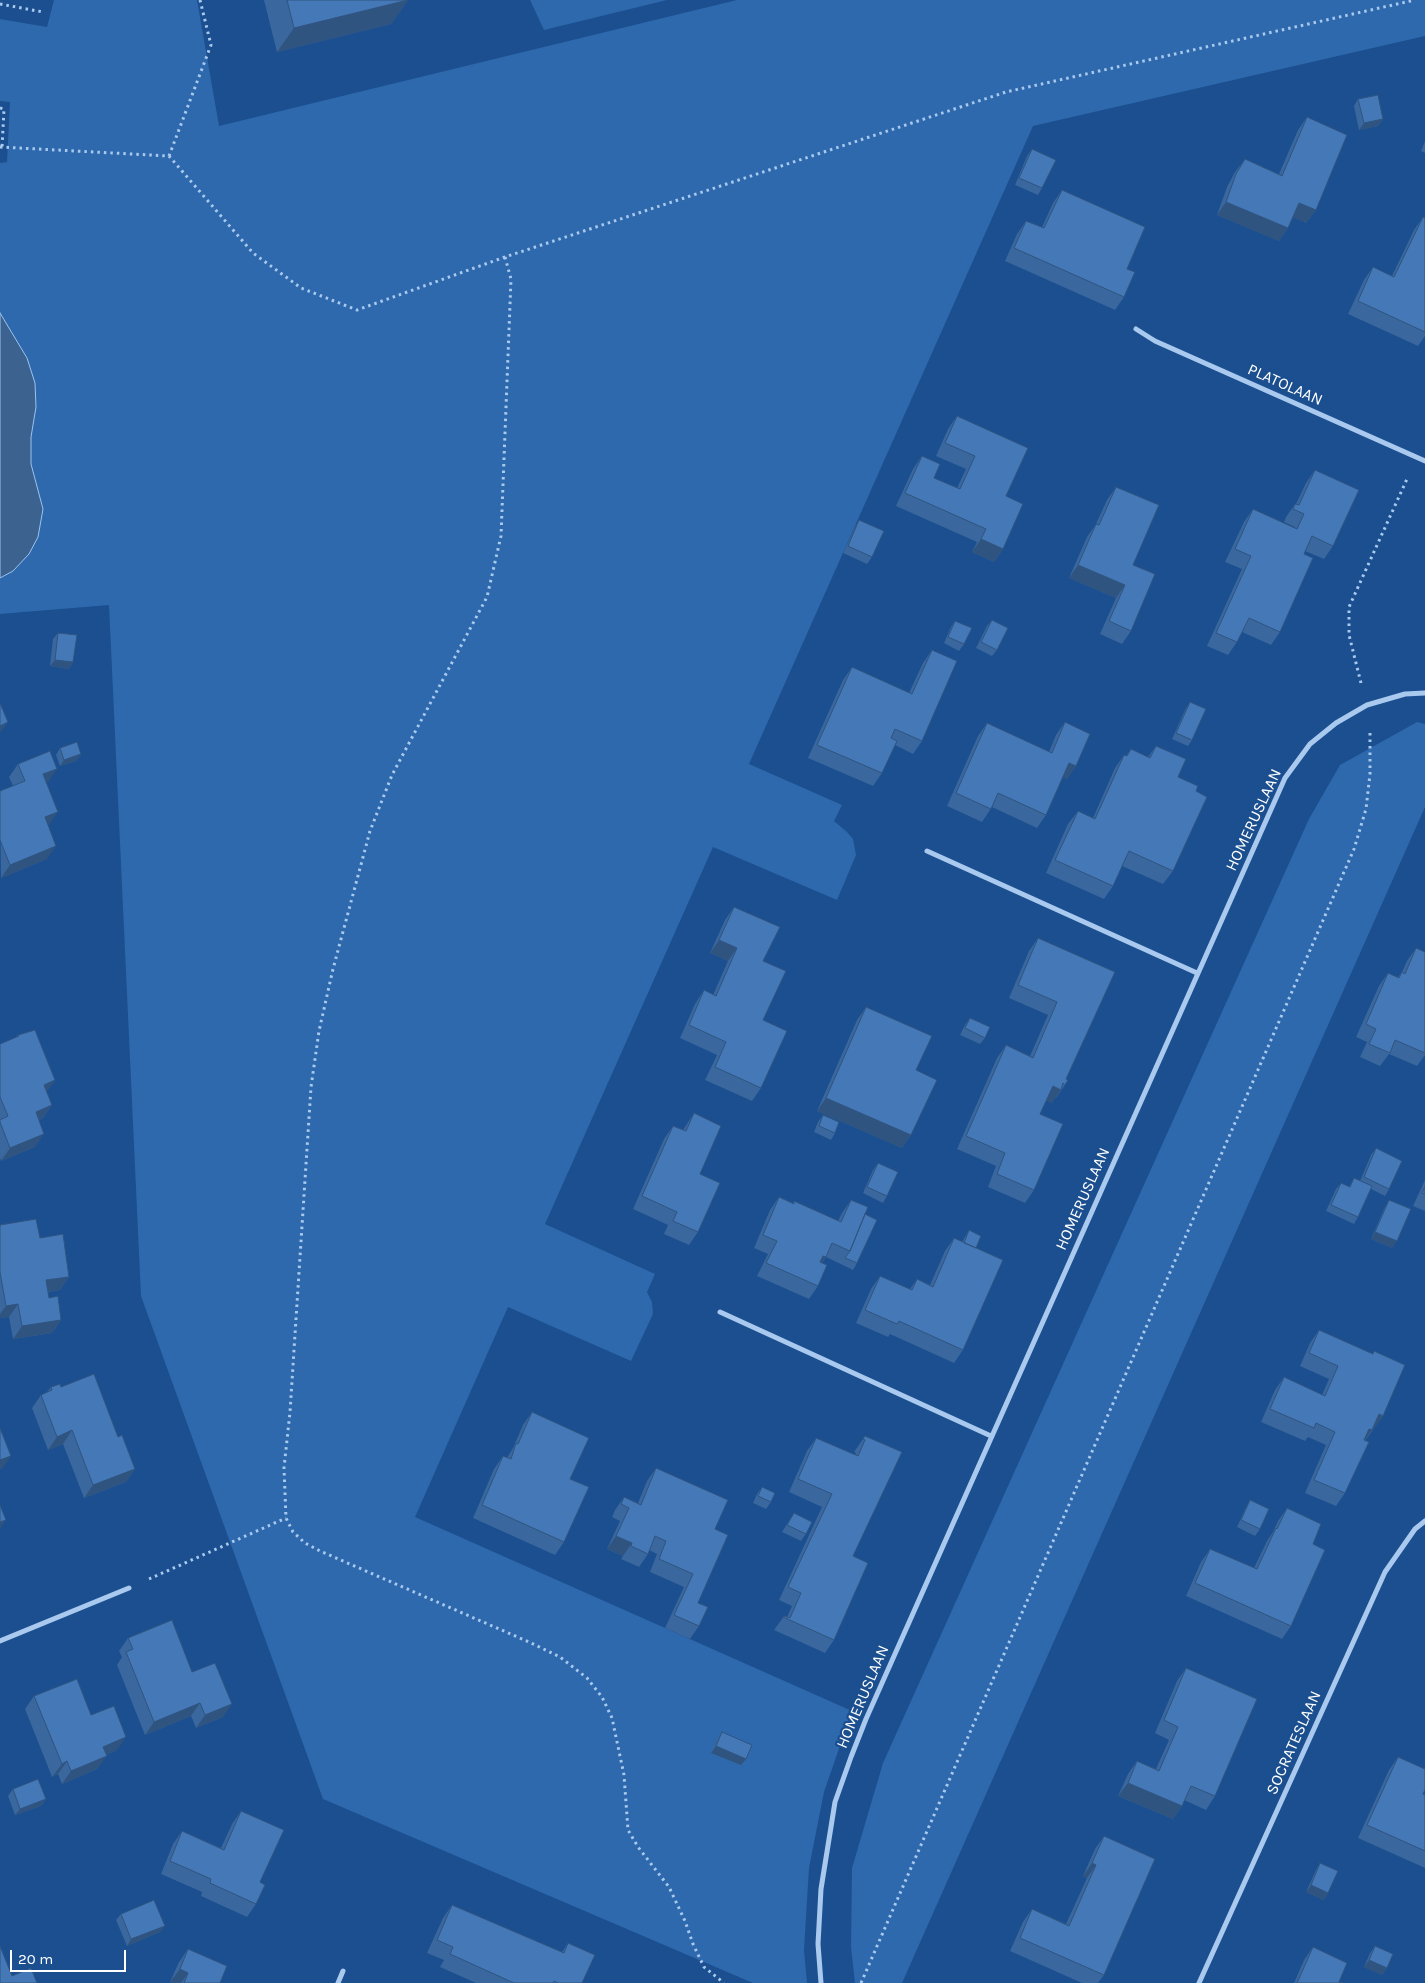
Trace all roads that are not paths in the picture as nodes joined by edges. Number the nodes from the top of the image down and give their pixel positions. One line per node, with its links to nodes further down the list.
1 (1136, 329): 2 (street, PLATOLAAN)
2 (1425, 461)
3 (1425, 693): 5 (street, HOMERUSLAAN)
4 (927, 851): 5 (street)
5 (1197, 973): 7 (street, HOMERUSLAAN)
6 (720, 1312): 7 (street)
7 (992, 1436): 13 (street, HOMERUSLAAN)
8 (1425, 1521): 14 (street, SOCRATESLAAN)
9 (129, 1588): 10 (street)
10 (0, 1641)
11 (343, 1971): 12 (street)
12 (338, 1983)
13 (821, 1983)
14 (1199, 1983)

